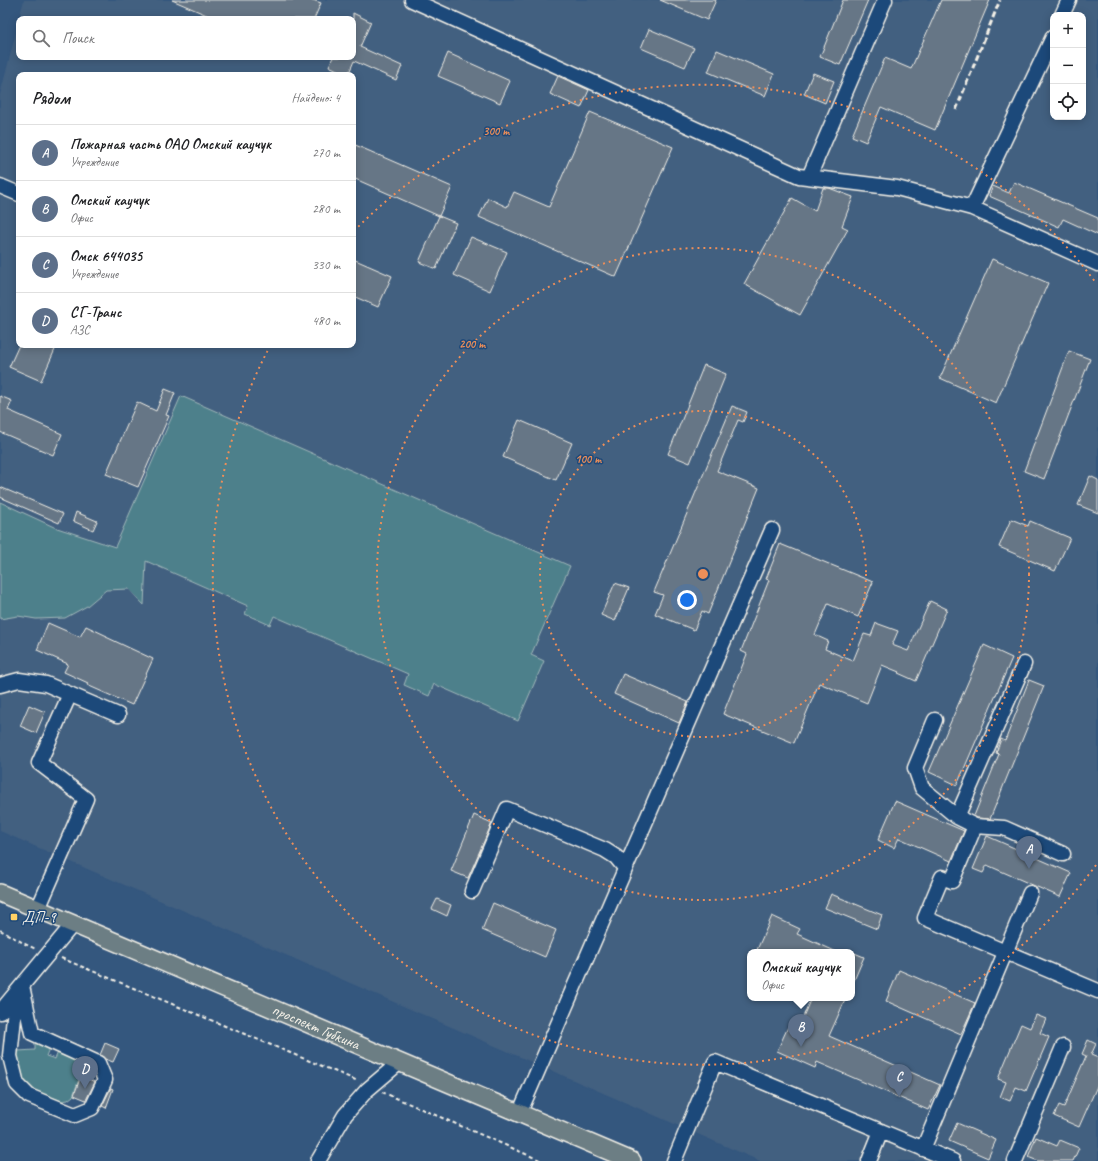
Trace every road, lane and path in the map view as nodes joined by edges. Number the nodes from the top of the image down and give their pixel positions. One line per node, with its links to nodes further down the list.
1 (412, 0): 6 (street)
2 (885, 0): 6 (street)
3 (1069, 0): 4 (street)
4 (1063, 12)
5 (1050, 43): 9 (street)
6 (809, 177): 9 (street)
7 (0, 186): 8 (street)
8 (16, 193)
9 (972, 208): 10 (street)
10 (1098, 264)
11 (772, 530): 20 (street)
12 (1024, 664): 17 (street)
13 (0, 686): 14 (street)
14 (70, 694): 15 (street); 24 (street)
15 (118, 715)
16 (935, 720): 17 (street)
17 (957, 817): 18 (street)
18 (975, 826): 19 (street); 27 (street)
19 (1064, 854)
20 (625, 868): 21 (street); 36 (street)
21 (472, 891)
22 (0, 893): 24 (main road, проспект Губкина)
23 (1030, 893): 27 (street)
24 (38, 909): 25 (main road, проспект Губкина)
25 (73, 924): 28 (street); 34 (main road, проспект Губкина)
26 (0, 930): 28 (path)
27 (1006, 952): 30 (street); 38 (street)
28 (49, 953): 29 (street); 35 (path)
29 (22, 986): 31 (street); 31 (street)
30 (1098, 991)
31 (11, 999): 32 (street)
32 (0, 1012)
33 (1062, 1047): 45 (street)
34 (400, 1062): 35 (street); 36 (main road, проспект Губкина)
35 (371, 1087): 39 (street); 40 (path)
36 (519, 1114): 41 (main road, проспект Губкина)
37 (882, 1132): 38 (street); 42 (street); 43 (street)
38 (924, 1149): 44 (street)
39 (318, 1161)
40 (542, 1161)
41 (632, 1161)
42 (674, 1161)
43 (869, 1161)
44 (953, 1161)
45 (1015, 1161)

